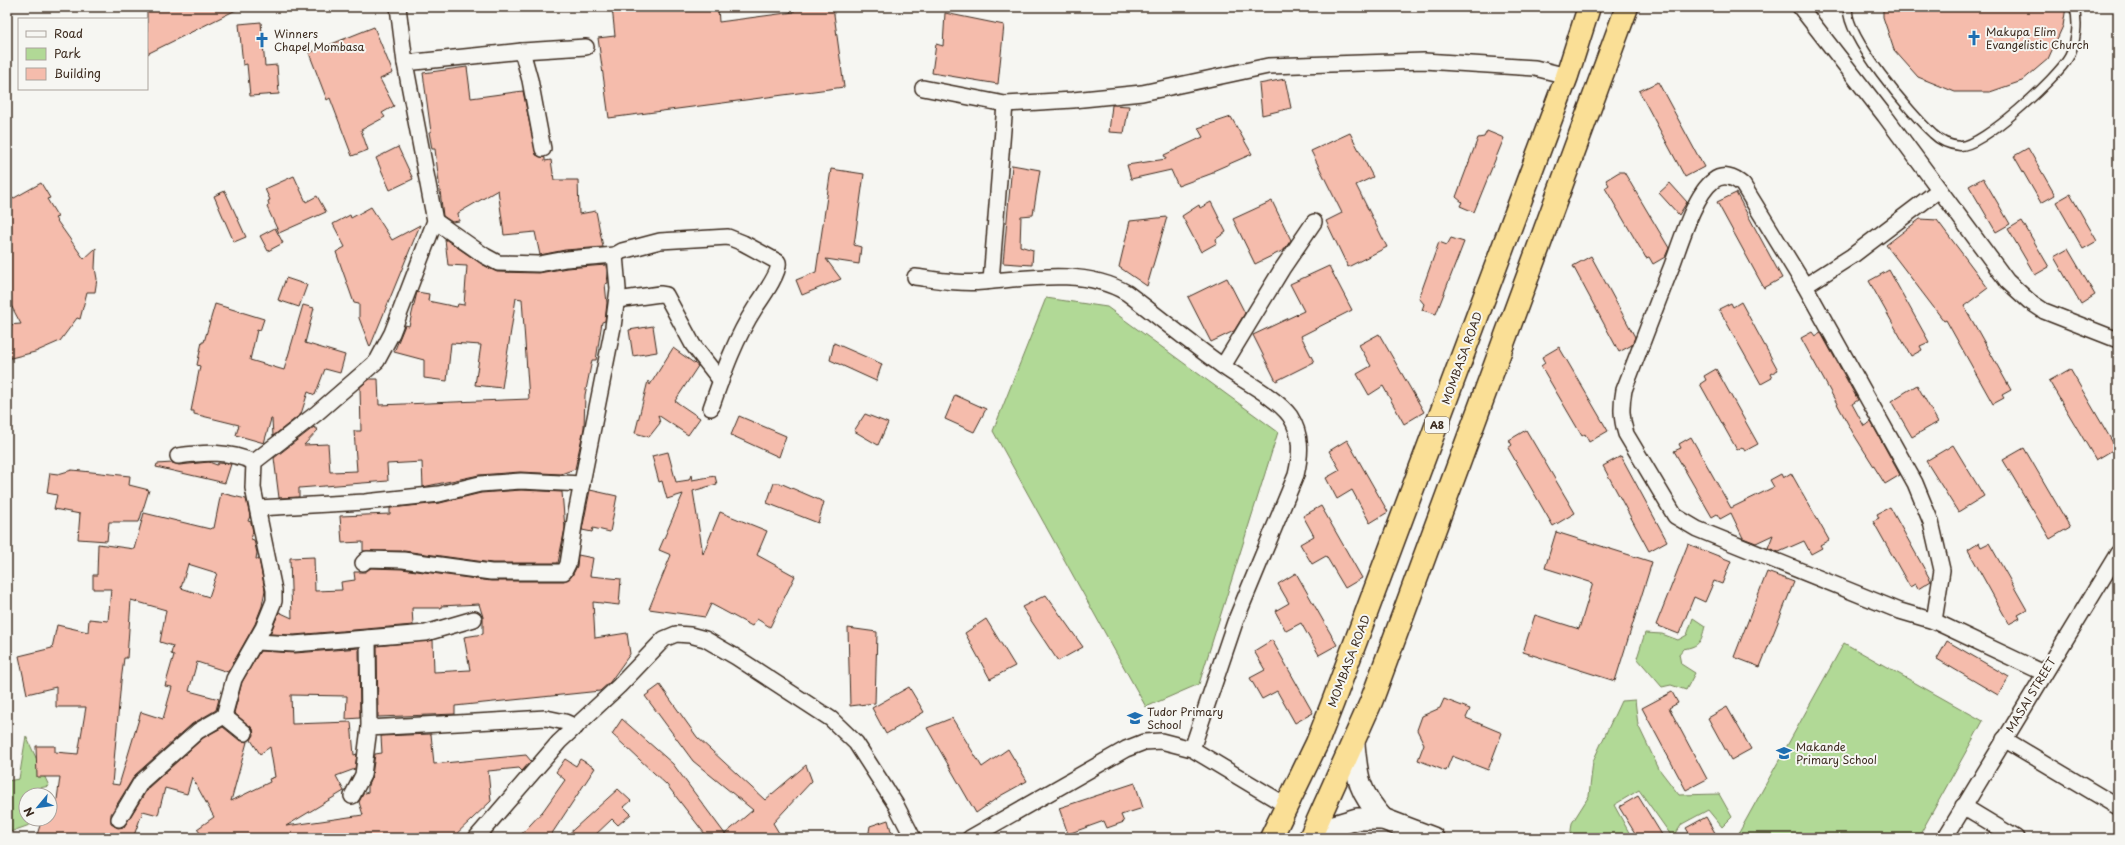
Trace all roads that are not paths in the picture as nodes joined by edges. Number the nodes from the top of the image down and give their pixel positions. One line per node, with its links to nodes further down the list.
1 (398, 7): 9 (street)
2 (1589, 7): 10 (highway, MOMBASA ROAD / A8)
3 (1627, 7): 42 (highway)
4 (1800, 7): 14 (street)
5 (1848, 7): 6 (lane)
6 (2074, 7)
7 (586, 48): 8 (street)
8 (522, 51): 9 (street); 13 (street)
9 (405, 63): 15 (street)
10 (1567, 76): 12 (street); 45 (highway, MOMBASA ROAD / A8)
11 (923, 88): 12 (street)
12 (1005, 104): 19 (street)
13 (543, 149)
14 (1938, 190): 20 (street); 22 (street)
15 (435, 221): 17 (street); 27 (street)
16 (1314, 222): 23 (street)
17 (615, 255): 21 (street); 24 (street)
18 (915, 277): 19 (street)
19 (991, 281): 23 (street)
20 (1805, 286): 33 (street); 33 (street)
21 (617, 300): 24 (street); 28 (street)
22 (2118, 340)
23 (1223, 366): 43 (street)
24 (721, 381): 25 (street)
25 (711, 408)
26 (178, 456): 27 (street)
27 (254, 462): 29 (street)
28 (582, 484): 29 (street); 31 (street)
29 (258, 508): 35 (street)
30 (2118, 553): 36 (street, MASAI STREET)
31 (363, 563)
32 (474, 619): 34 (street)
33 (1934, 621): 36 (street)
34 (368, 638): 35 (street); 39 (street)
35 (256, 642): 37 (street)
36 (2044, 673): 41 (street, MASAI STREET)
37 (224, 716): 40 (street); 48 (street)
38 (576, 727): 39 (street); 51 (street); 52 (street)
39 (369, 728): 44 (street)
40 (245, 733)
41 (2004, 739): 46 (street, MASAI STREET); 47 (street)
42 (1354, 744): 49 (main road); 50 (highway)
43 (1192, 749): 45 (street); 53 (street)
44 (352, 796)
45 (1287, 806): 54 (highway, MOMBASA ROAD / A8)
46 (1963, 806): 56 (street, MASAI STREET); 57 (street)
47 (2118, 807)
48 (119, 819)
49 (1383, 819): 50 (main road); 55 (main road)
50 (1312, 835)
51 (476, 838)
52 (913, 838)
53 (970, 838)
54 (1271, 838)
55 (1433, 838)
56 (1945, 838)
57 (2016, 838)

